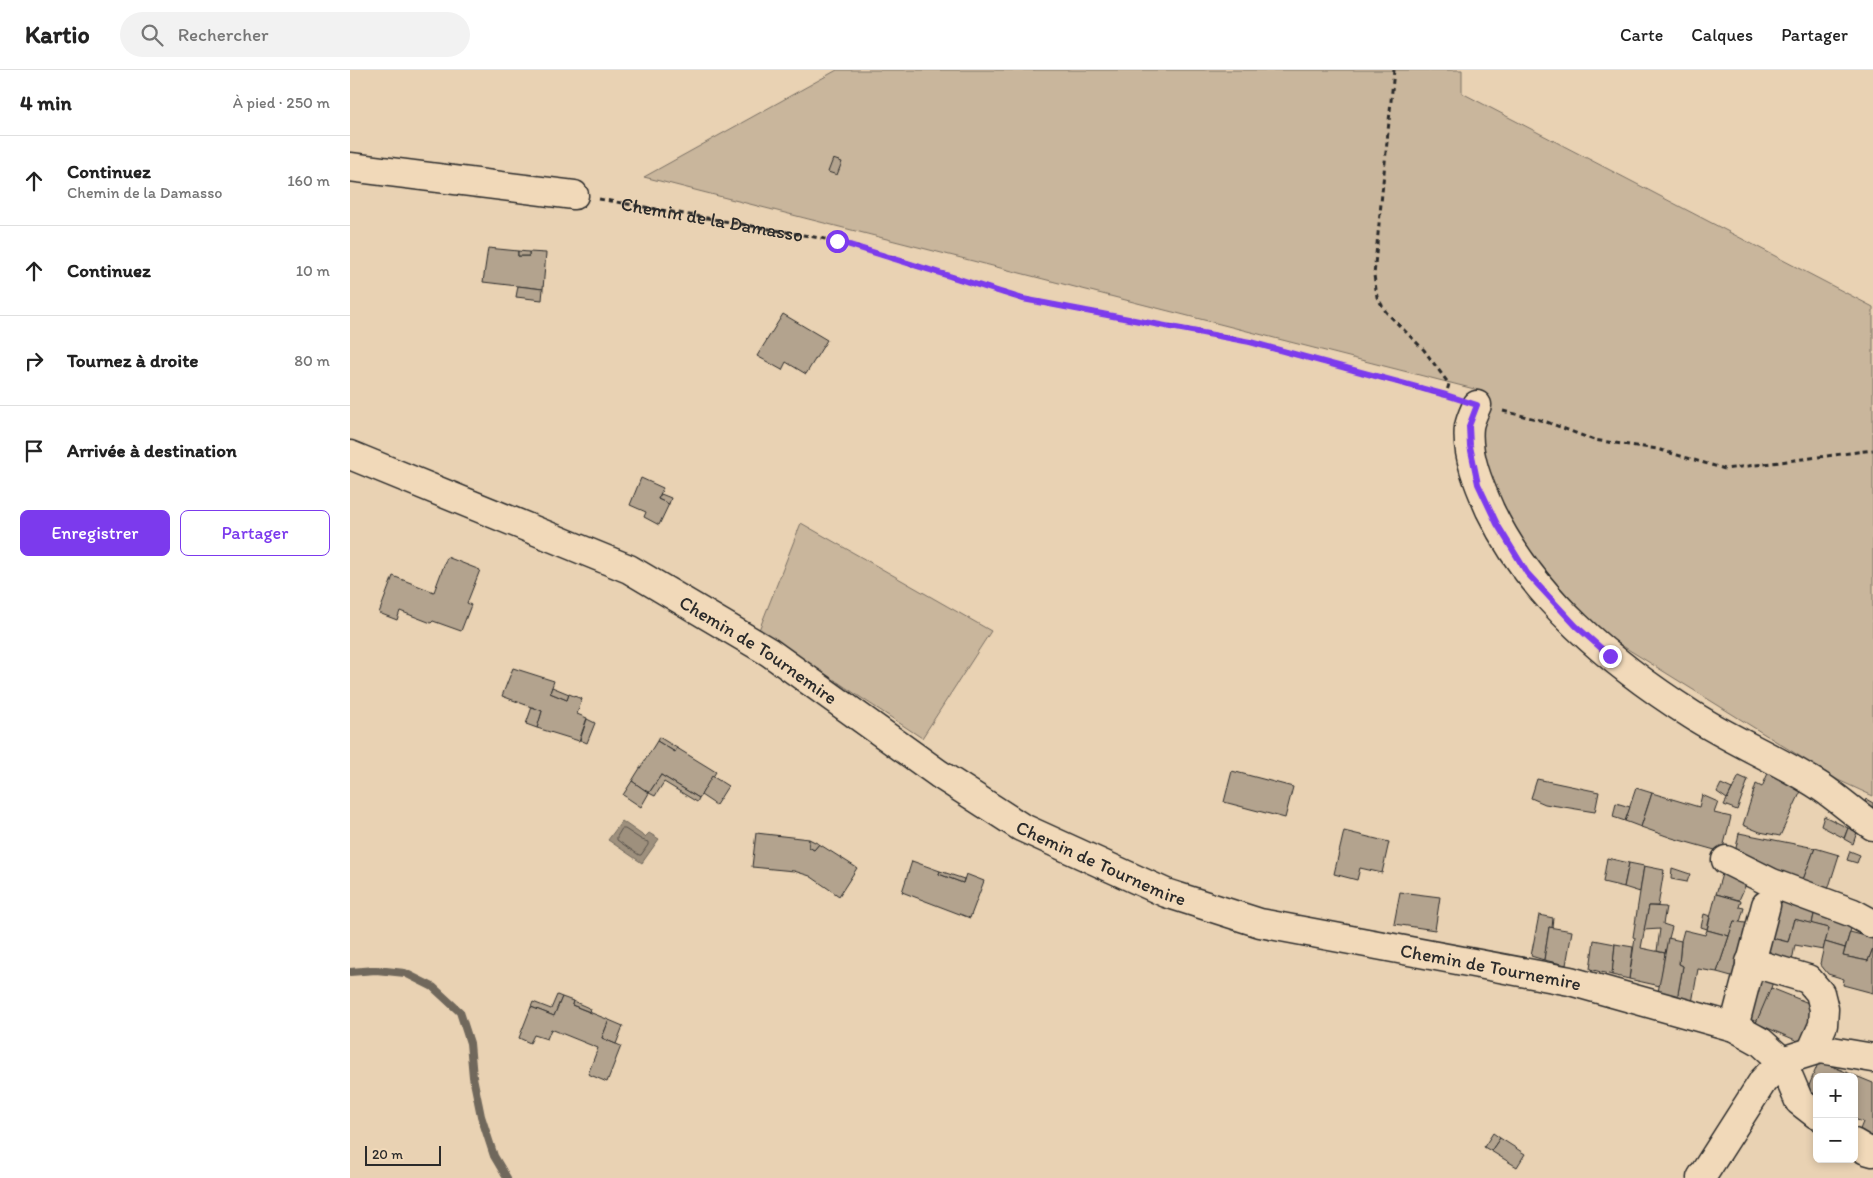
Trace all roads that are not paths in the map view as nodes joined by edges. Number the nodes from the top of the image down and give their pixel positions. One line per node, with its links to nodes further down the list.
1 (350, 167): 2 (street)
2 (574, 195)
3 (1477, 405): 5 (street)
4 (350, 455): 10 (street, Chemin de Tournemire)
5 (1873, 826)
6 (1726, 860): 8 (street)
7 (1766, 905): 9 (street)
8 (1873, 924)
9 (1750, 962): 10 (street); 11 (street)
10 (1734, 1027): 13 (street, Chemin de Tournemire)
11 (1812, 1050): 12 (street); 13 (street)
12 (1873, 1058)
13 (1782, 1062): 14 (street); 17 (street)
14 (1813, 1112)
15 (1858, 1145): 16 (street)
16 (1873, 1152)
17 (1701, 1178)

